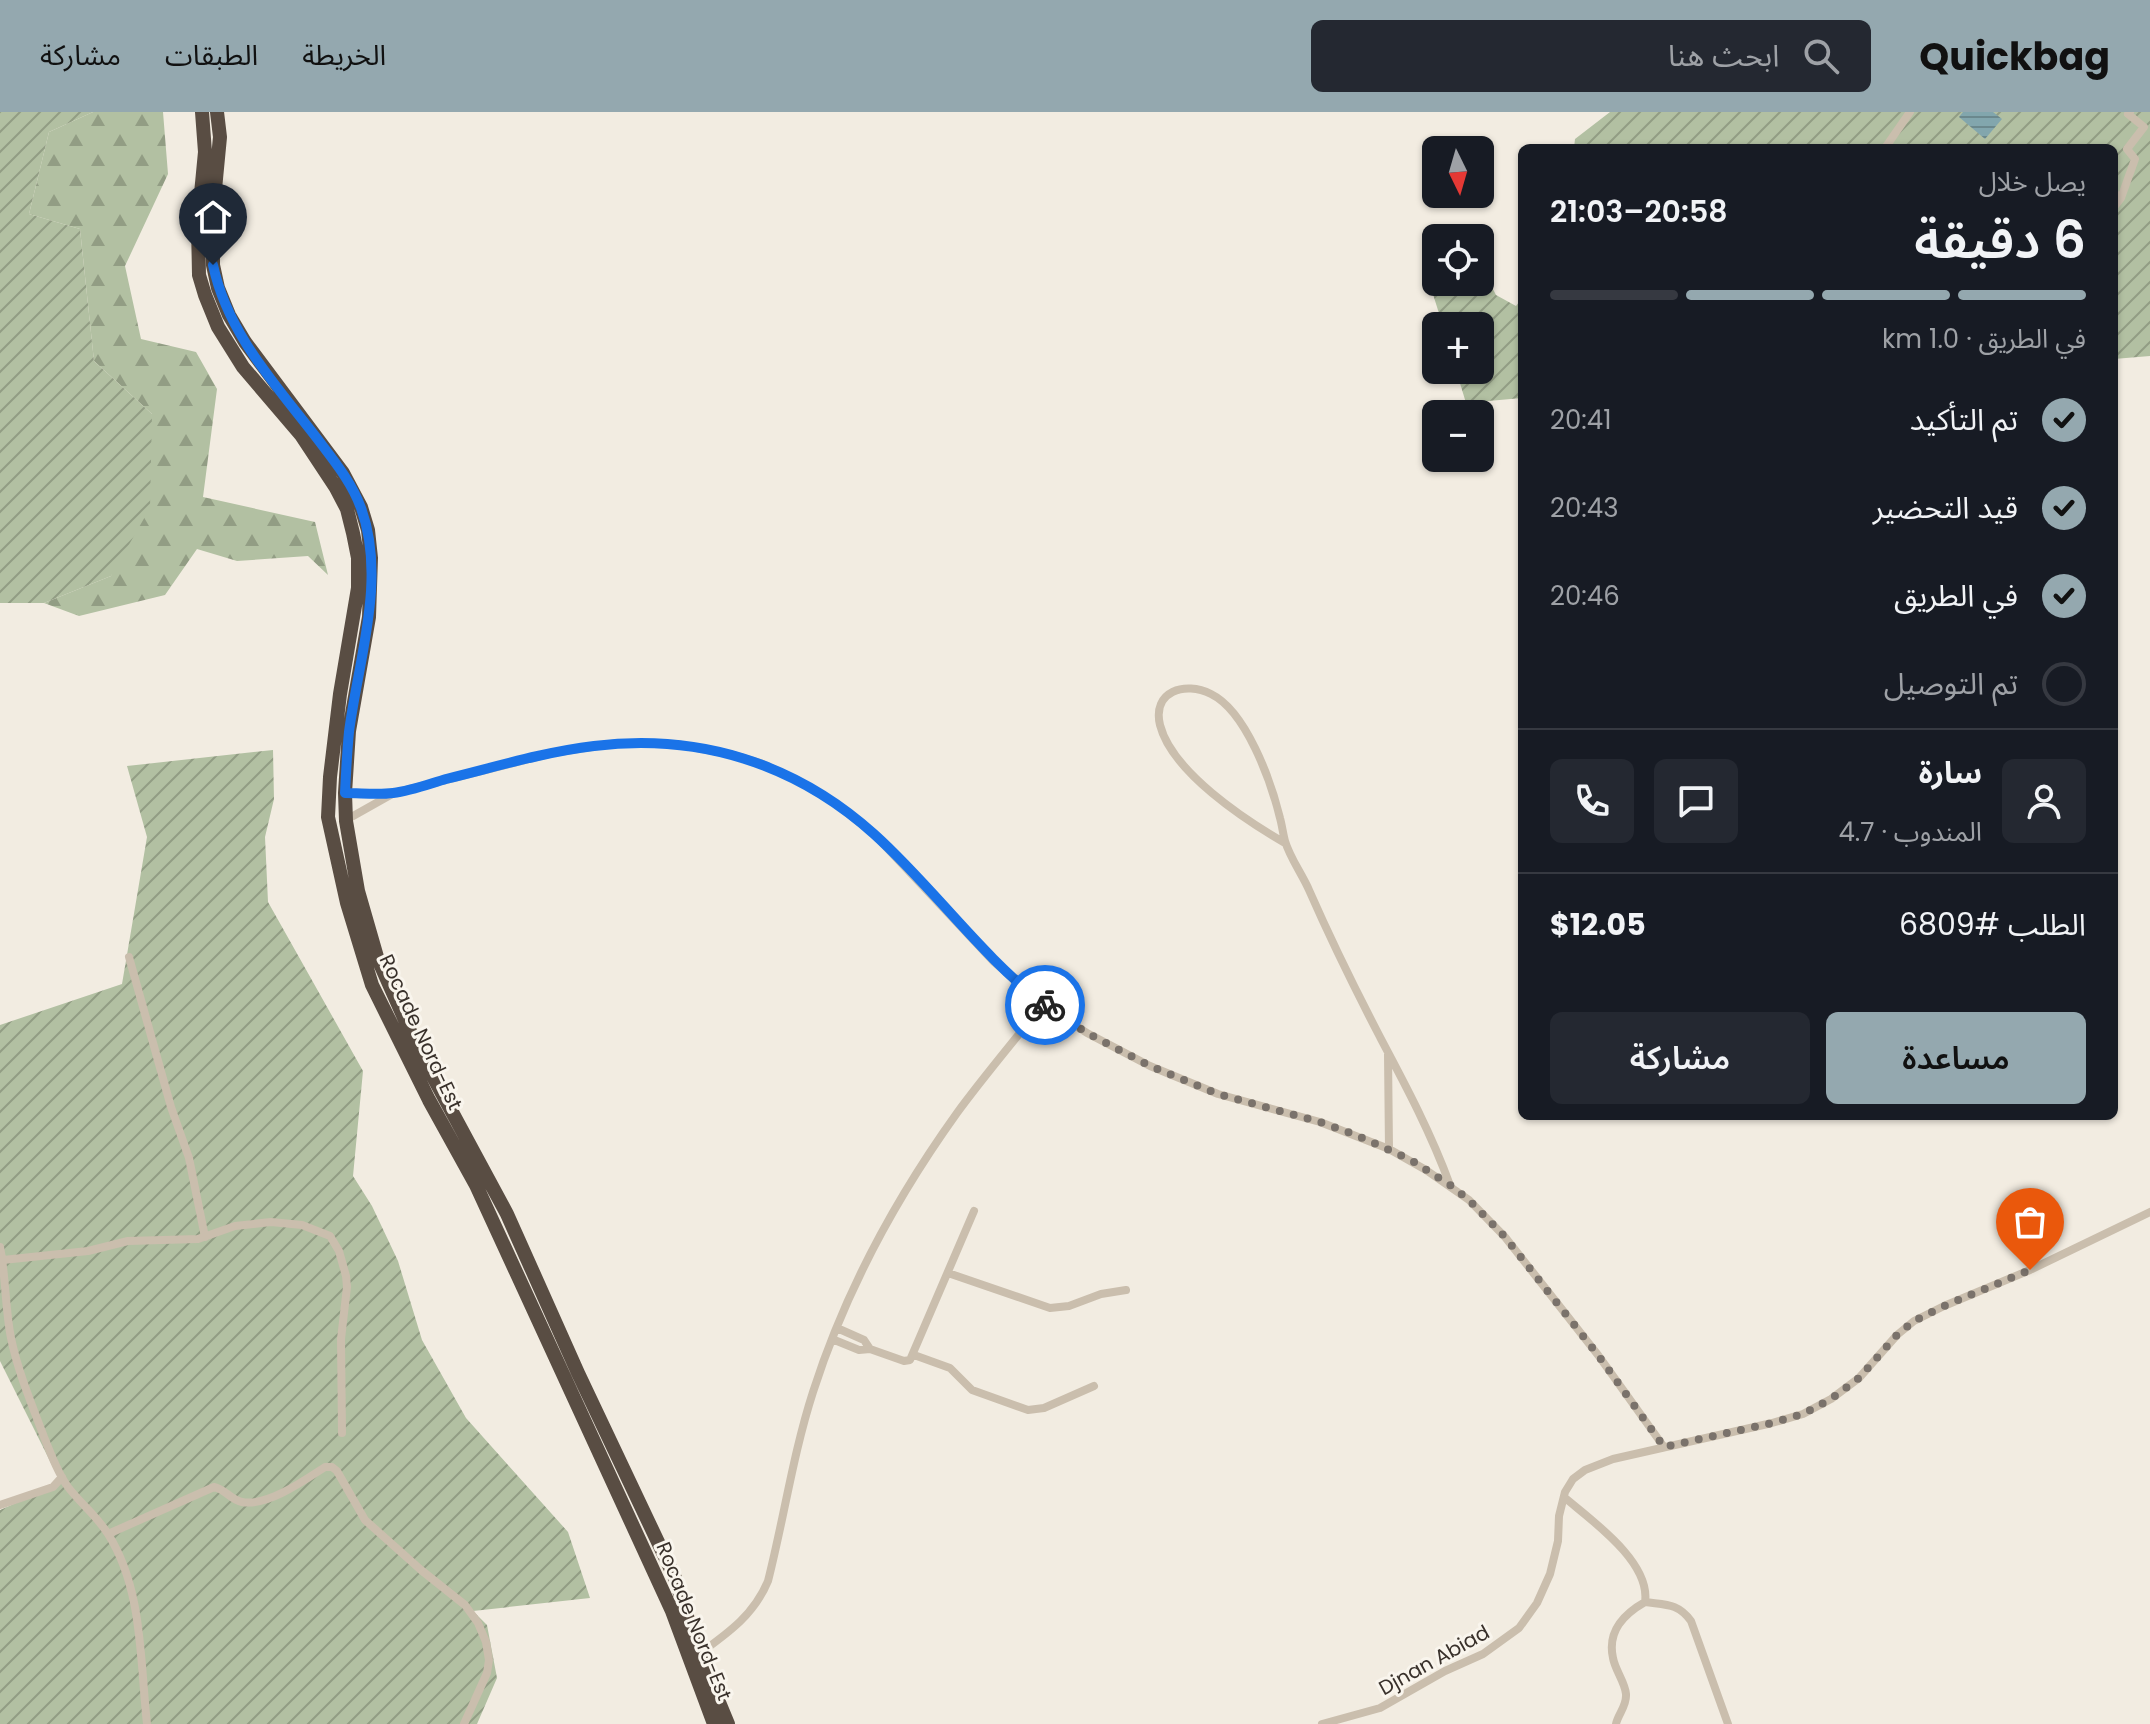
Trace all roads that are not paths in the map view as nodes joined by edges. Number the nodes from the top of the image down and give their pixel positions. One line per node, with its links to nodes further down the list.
1 (202, 112): 38 (highway, Rocade Nord-Est)
2 (217, 112): 7 (highway, Rocade Nord-Est)
3 (1910, 112): 5 (street)
4 (2130, 112): 6 (street)
5 (1888, 144)
6 (2118, 195)
7 (345, 793): 8 (street); 9 (highway, Rocade Nord-Est)
8 (394, 793): 9 (street); 12 (street)
9 (346, 821): 35 (highway, Rocade Nord-Est)
10 (1285, 843): 10 (street); 13 (street)
11 (129, 957): 18 (street)
12 (1043, 1004): 14 (street); 23 (street)
13 (1388, 1051): 14 (street); 15 (street)
14 (1389, 1149): 15 (street)
15 (1450, 1185): 29 (street)
16 (974, 1211): 21 (street)
17 (2150, 1212): 29 (street)
18 (205, 1237): 20 (street); 28 (street)
19 (0, 1247): 20 (street)
20 (3, 1260): 30 (street)
21 (948, 1273): 22 (street); 26 (street)
22 (1126, 1290)
23 (837, 1328): 24 (street); 25 (street)
24 (832, 1339): 25 (street); 35 (street)
25 (870, 1349): 26 (street)
26 (914, 1355): 27 (street)
27 (1094, 1386)
28 (342, 1433)
29 (1664, 1447): 31 (street)
30 (62, 1477): 32 (street); 33 (street)
31 (1564, 1497): 34 (street); 40 (street, Djnan Abiad)
32 (0, 1505)
33 (108, 1534): 36 (street); 37 (street)
34 (1645, 1602): 41 (street); 42 (street)
35 (699, 1654): 39 (highway, Rocade Nord-Est)
36 (147, 1724)
37 (464, 1724)
38 (714, 1724)
39 (728, 1724)
40 (1322, 1724)
41 (1616, 1724)
42 (1728, 1724)

